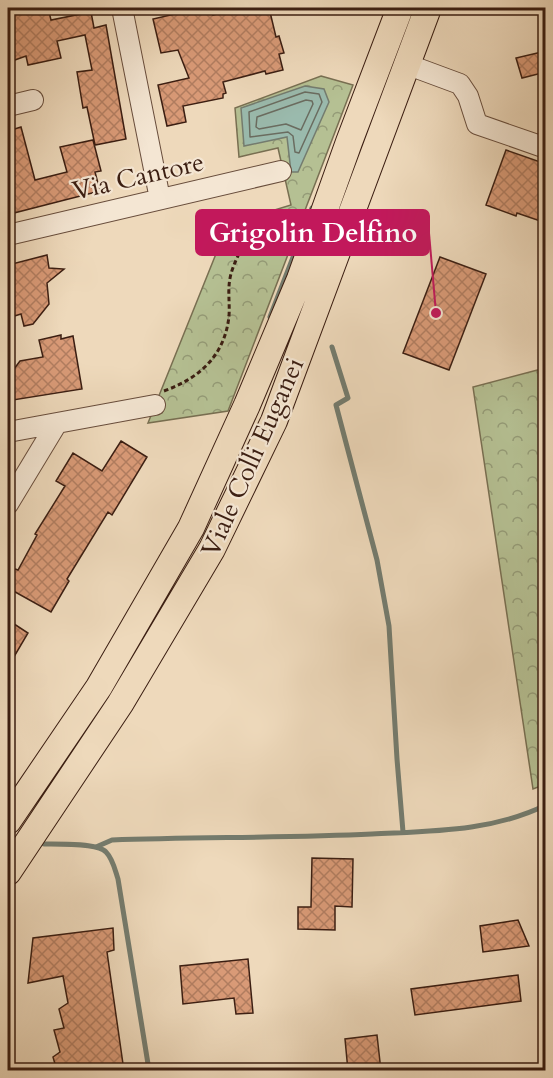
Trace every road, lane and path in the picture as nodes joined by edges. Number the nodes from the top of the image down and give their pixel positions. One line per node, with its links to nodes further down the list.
1 (122, 8): 9 (street)
2 (400, 8): 16 (main road, Viale Colli Euganei)
3 (428, 8): 4 (main road, Viale Colli Euganei)
4 (406, 64): 7 (street); 17 (main road, Viale Colli Euganei)
5 (33, 100): 6 (street)
6 (8, 106)
7 (546, 147)
8 (281, 171): 9 (street, Via Cantore)
9 (160, 199): 11 (street, Via Cantore)
10 (262, 213): 12 (path)
11 (8, 235)
12 (155, 399): 13 (street)
13 (57, 423): 14 (street); 15 (street)
14 (8, 432)
15 (8, 504)
16 (8, 821)
17 (8, 872)

